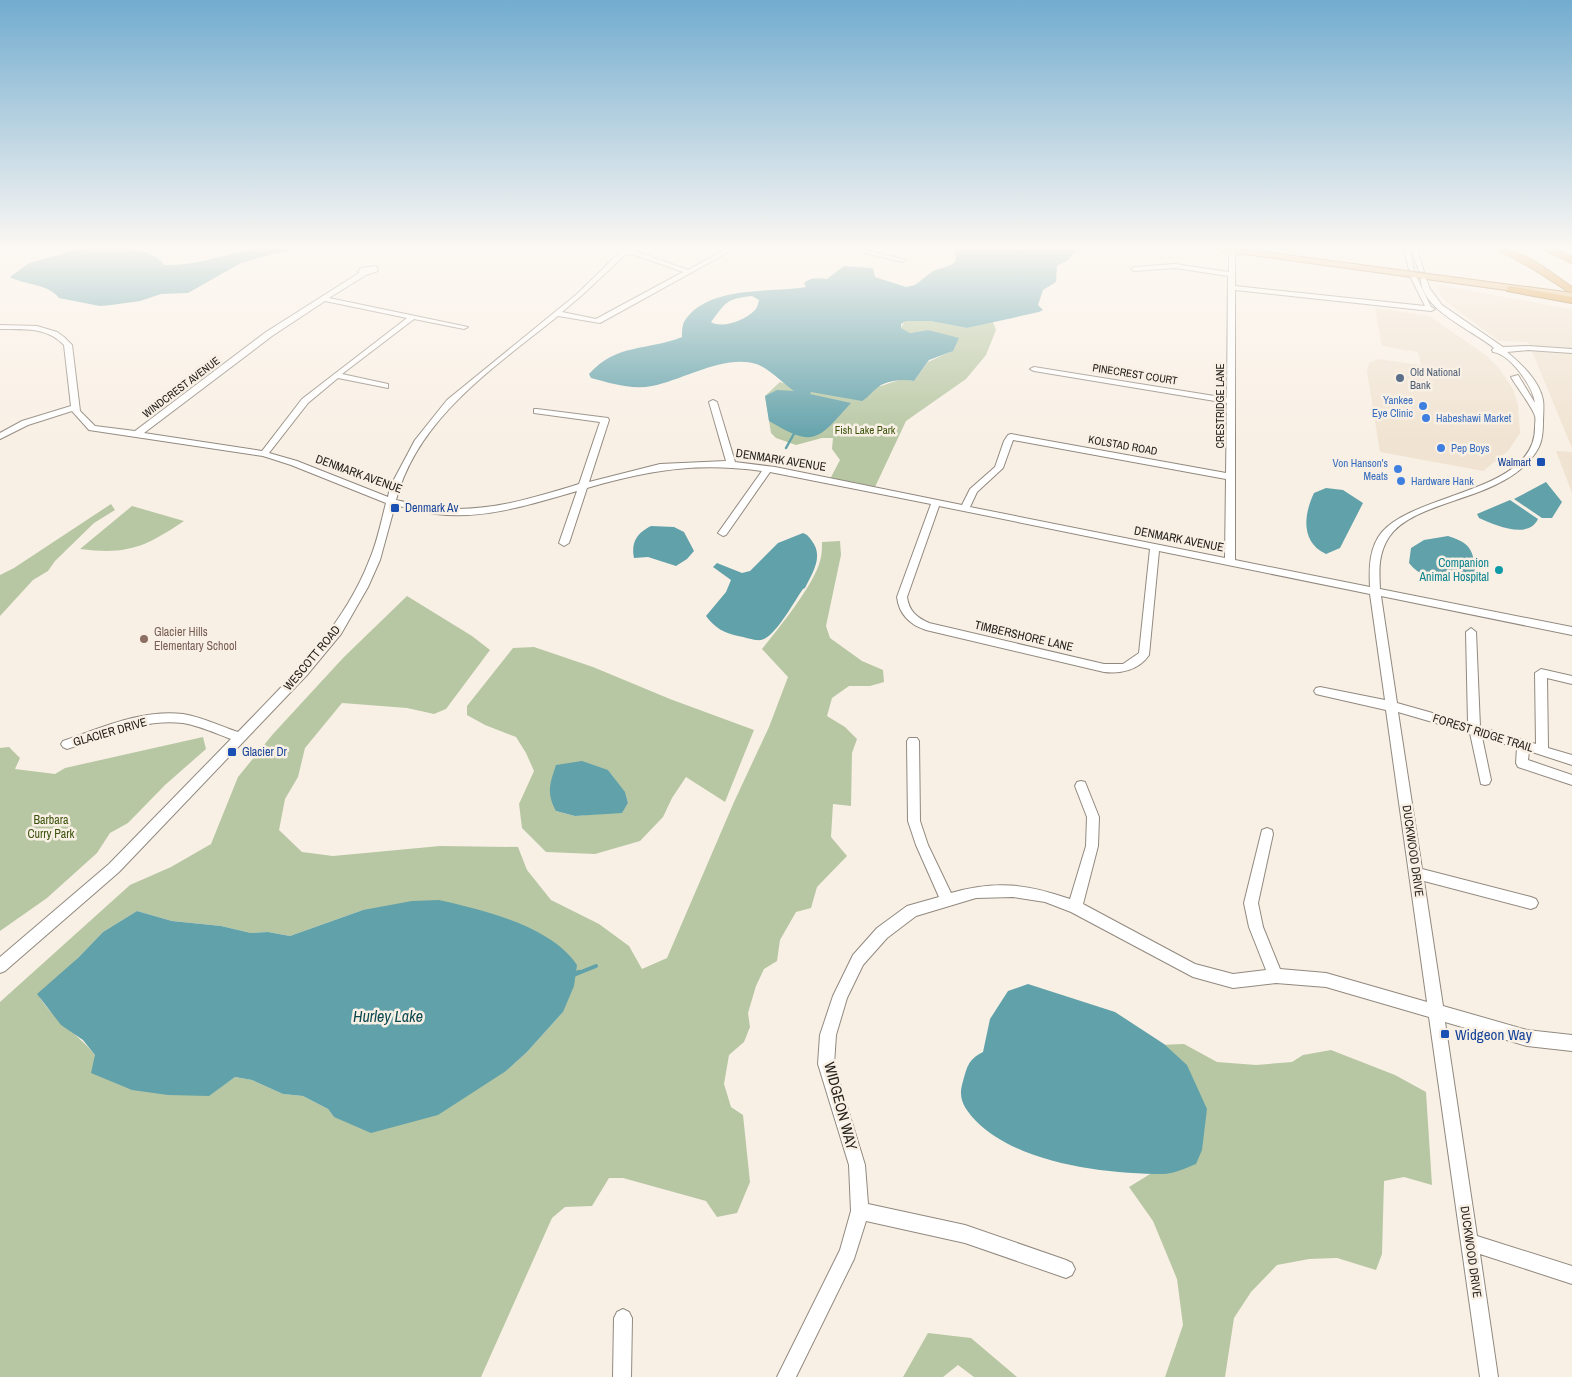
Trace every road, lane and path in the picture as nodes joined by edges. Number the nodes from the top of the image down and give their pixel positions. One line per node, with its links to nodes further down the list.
1 (301, 313): 23 (street, WINDCREST AVENUE)
2 (398, 313): 9 (street)
3 (556, 313): 30 (street, WESCOTT ROAD)
4 (557, 313): 5 (street)
5 (611, 313)
6 (1232, 313): 19 (street, CRESTRIDGE LANE)
7 (1437, 313): 12 (street)
8 (1446, 313): 13 (street, DUCKWOOD DRIVE)
9 (412, 316): 11 (street); 16 (street)
10 (0, 327): 20 (street)
11 (464, 327)
12 (1490, 350): 13 (street); 22 (street)
13 (1500, 350): 14 (street); 22 (street, DUCKWOOD DRIVE)
14 (1572, 351)
15 (1034, 368): 19 (street, PINECREST COURT)
16 (336, 375): 17 (street); 25 (street)
17 (384, 386)
18 (714, 402): 26 (street)
19 (1231, 402): 28 (street, CRESTRIDGE LANE)
20 (76, 408): 23 (street, DENMARK AVENUE); 24 (street)
21 (537, 411): 29 (street)
22 (1539, 416): 37 (street, DUCKWOOD DRIVE)
23 (136, 435): 25 (street, DENMARK AVENUE)
24 (0, 436)
25 (264, 454): 30 (street, DENMARK AVENUE)
26 (731, 464): 27 (street, DENMARK AVENUE); 29 (street, DENMARK AVENUE)
27 (767, 470): 31 (street, DENMARK AVENUE); 33 (street)
28 (1231, 477): 32 (street, KOLSTAD ROAD); 36 (street, CRESTRIDGE LANE)
29 (583, 486): 30 (street, DENMARK AVENUE); 34 (street)
30 (392, 502): 44 (street, WESCOTT ROAD)
31 (936, 502): 32 (street, DENMARK AVENUE); 35 (street, TIMBERSHORE LANE)
32 (965, 508): 35 (street, DENMARK AVENUE)
33 (723, 533)
34 (564, 543)
35 (1156, 547): 36 (street, DENMARK AVENUE)
36 (1230, 562): 37 (street, DENMARK AVENUE)
37 (1376, 591): 38 (street, DENMARK AVENUE); 42 (street, DUCKWOOD DRIVE)
38 (1572, 631)
39 (1471, 632): 43 (street)
40 (1572, 680): 48 (street)
41 (1320, 691): 42 (street, FOREST RIDGE TRAIL)
42 (1392, 708): 43 (street, FOREST RIDGE TRAIL); 54 (street, DUCKWOOD DRIVE)
43 (1477, 731): 47 (street, FOREST RIDGE TRAIL); 50 (street)
44 (240, 737): 46 (street, GLACIER DRIVE); 58 (street, WESCOTT ROAD)
45 (913, 741): 55 (street)
46 (67, 744)
47 (1523, 744): 48 (street, FOREST RIDGE TRAIL); 51 (street)
48 (1542, 751): 49 (street, FOREST RIDGE TRAIL)
49 (1572, 760)
50 (1486, 780)
51 (1572, 780)
52 (1081, 786): 57 (street)
53 (1267, 834): 59 (street)
54 (1416, 873): 56 (street); 60 (street, DUCKWOOD DRIVE)
55 (948, 901): 57 (street, WIDGEON WAY); 62 (street, WIDGEON WAY)
56 (1532, 903)
57 (1075, 906): 59 (street, WIDGEON WAY)
58 (0, 966)
59 (1276, 976): 60 (street, WIDGEON WAY)
60 (1436, 1012): 61 (street, WIDGEON WAY); 63 (street, DUCKWOOD DRIVE)
61 (1572, 1044)
62 (860, 1211): 64 (street); 68 (street, WIDGEON WAY)
63 (1469, 1242): 65 (street); 69 (street, DUCKWOOD DRIVE)
64 (1066, 1269)
65 (1572, 1275)
66 (623, 1318): 67 (street)
67 (622, 1377)
68 (786, 1377)
69 (1489, 1377)

